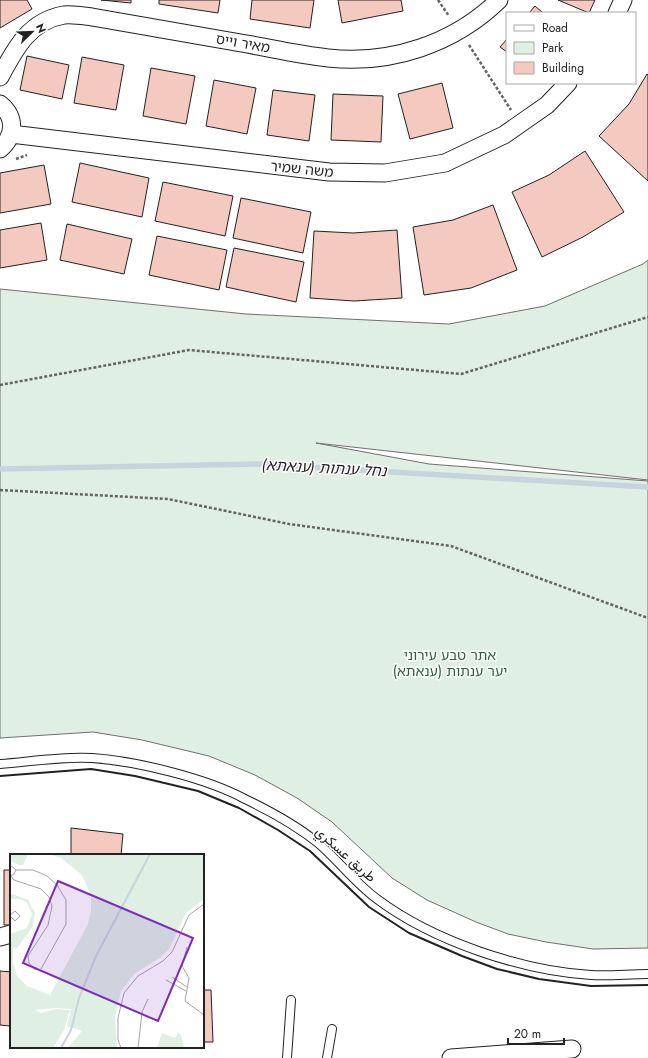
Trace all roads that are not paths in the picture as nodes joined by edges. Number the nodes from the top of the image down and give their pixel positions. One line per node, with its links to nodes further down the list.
1 (499, 0): 4 (street, מאיר וייס)
2 (623, 0): 3 (street)
3 (617, 12)
4 (0, 77)
5 (567, 84): 7 (street, משה שמיר)
6 (0, 104): 7 (street)
7 (11, 134): 8 (street)
8 (0, 150)
9 (0, 764): 12 (lane, طريق عسكري)
10 (10, 934): 11 (street)
11 (0, 937)
12 (648, 974)
13 (291, 1000): 16 (lane)
14 (332, 1029): 17 (lane)
15 (572, 1049): 18 (street)
16 (287, 1058)
17 (327, 1058)
18 (451, 1058)

